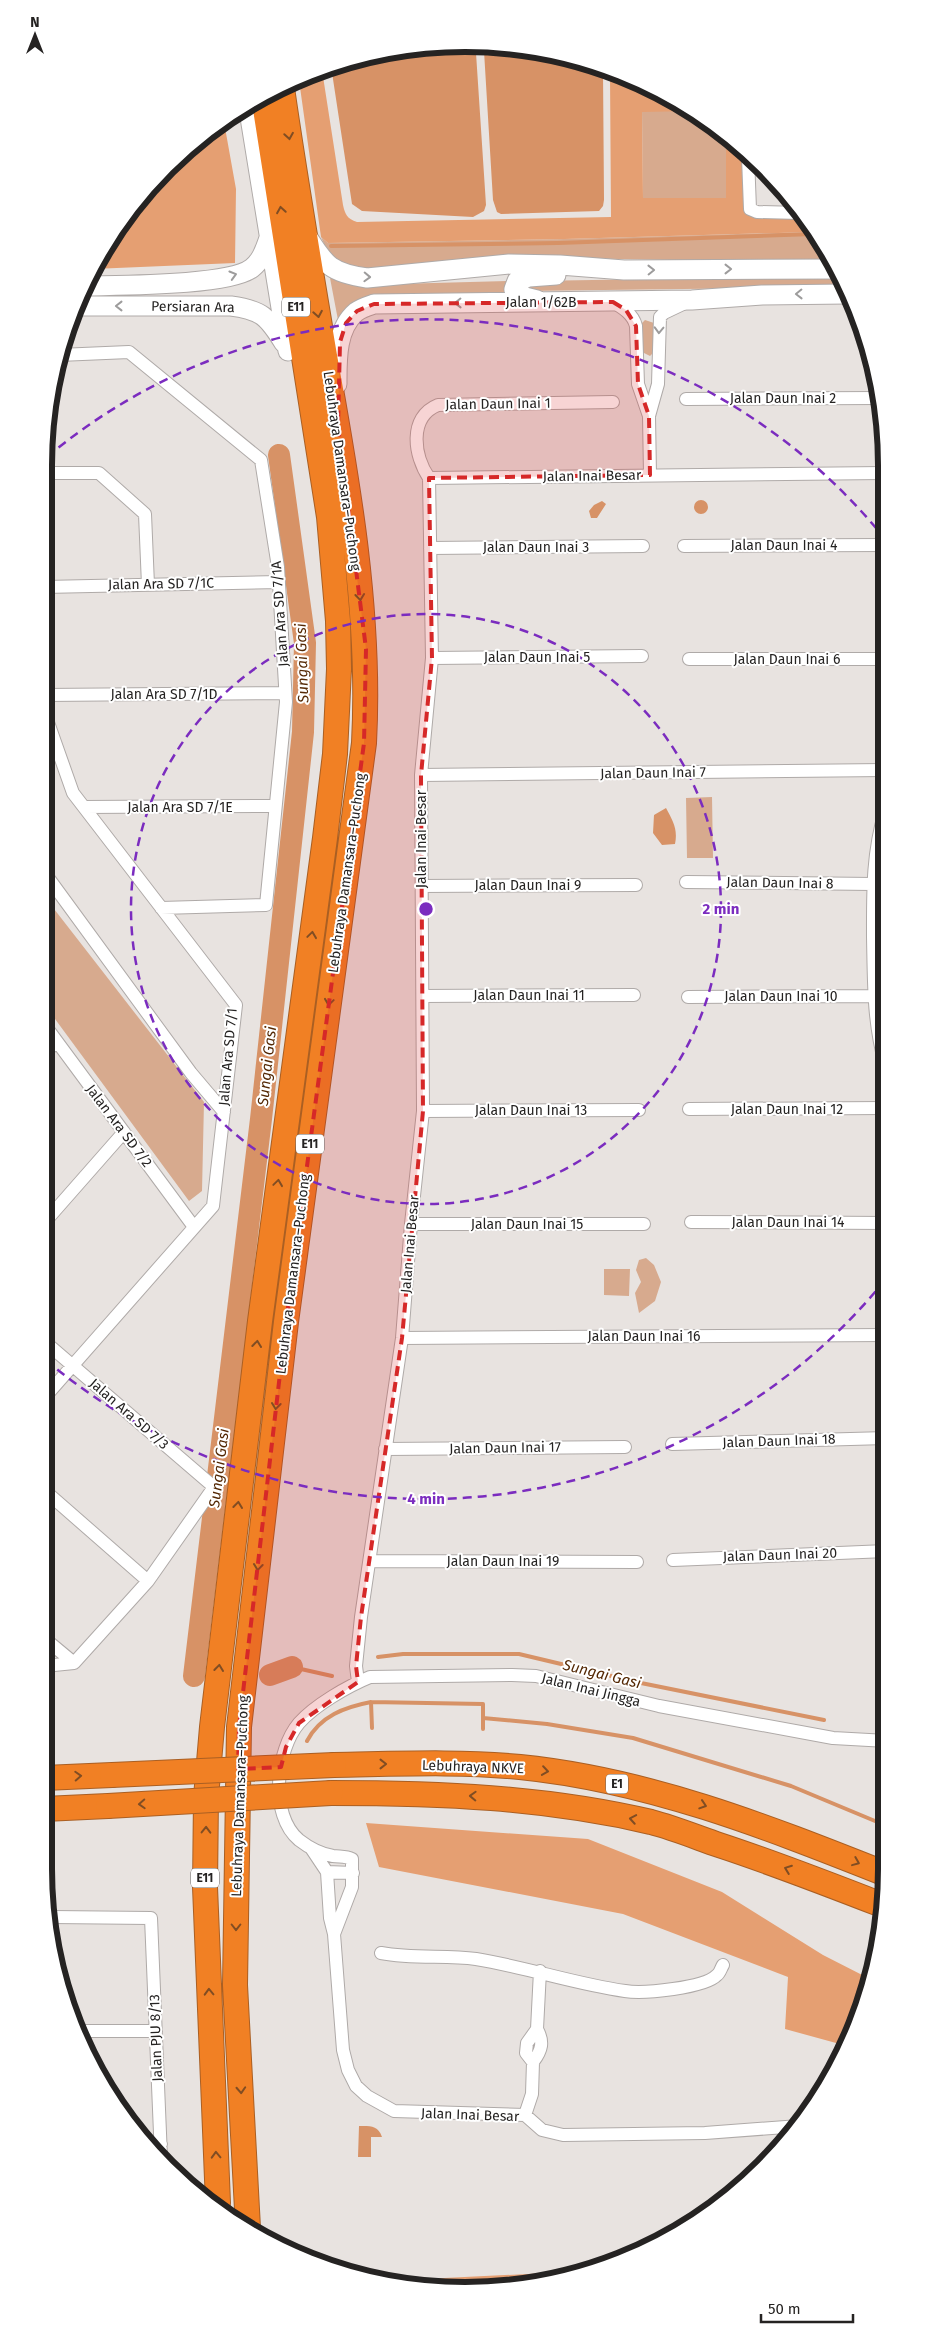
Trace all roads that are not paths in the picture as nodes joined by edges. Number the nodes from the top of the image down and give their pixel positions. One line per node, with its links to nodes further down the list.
1 (283, 95): 6 (highway, Lebuhraya Damansara–Puchong / E11, one-way to 6)
2 (264, 105): 29 (highway, E11, one-way to 2)
3 (249, 114): 7 (main road)
4 (748, 164): 5 (street)
5 (792, 213)
6 (303, 231): 9 (main road, one-way to 9); 24 (highway, Lebuhraya Damansara–Puchong / E11, one-way to 24)
7 (269, 237): 10 (main road, Persiaran Ara, one-way to 7); 16 (main road)
8 (828, 269): 9 (main road, one-way to 8)
9 (624, 270): 13 (main road)
10 (94, 286)
11 (841, 294): 12 (main road, Jalan 1/62B, one-way to 12)
12 (692, 300): 14 (main road, Jalan 1/62B); 18 (street, one-way to 18)
13 (546, 302): 14 (main road, Jalan 1/62B); 24 (main road, Jalan 1/62B, one-way to 24)
14 (613, 302): 19 (street)
15 (84, 306): 16 (main road, Persiaran Ara, one-way to 15)
16 (288, 351): 29 (highway)
17 (68, 355): 34 (street, Jalan Ara SD 7/1A)
18 (658, 368): 19 (street); 23 (street)
19 (638, 369): 23 (street)
20 (873, 398): 21 (street, Jalan Daun Inai 2)
21 (686, 399)
22 (614, 402): 28 (street, Jalan Daun Inai 1)
23 (649, 416): 27 (street)
24 (338, 428): 115 (highway, Lebuhraya Damansara–Puchong / E11, one-way to 115)
25 (878, 473): 27 (street, Jalan Inai Besar)
26 (52, 474): 35 (street)
27 (650, 475): 28 (street, Jalan Inai Besar)
28 (429, 478): 33 (street, Jalan Inai Besar)
29 (329, 517): 114 (highway, Lebuhraya Damansara–Puchong / E11, one-way to 29)
30 (878, 545): 32 (street, Jalan Daun Inai 4)
31 (643, 546): 33 (street, Jalan Daun Inai 3)
32 (684, 546)
33 (430, 548): 38 (street, Jalan Inai Besar)
34 (278, 582): 35 (street, Jalan Ara SD 7/1C); 41 (street, Jalan Ara SD 7/1A)
35 (148, 585): 36 (street, Jalan Ara SD 7/1C)
36 (52, 587)
37 (642, 656): 38 (street, Jalan Daun Inai 5)
38 (432, 658): 45 (street, Jalan Inai Besar)
39 (689, 659): 40 (street, Jalan Daun Inai 6)
40 (878, 659)
41 (285, 693): 42 (street, Jalan Ara SD 7/1D); 46 (street, Jalan Ara SD 7/1A)
42 (52, 695)
43 (52, 734): 47 (street, Jalan Ara SD 7/1)
44 (878, 770): 45 (street, Jalan Daun Inai 7)
45 (421, 775): 53 (street, Jalan Inai Besar)
46 (275, 806): 47 (street, Jalan Ara SD 7/1E); 54 (street, Jalan Ara SD 7/1A)
47 (84, 807): 54 (street, Jalan Ara SD 7/1)
48 (878, 854): 51 (street)
49 (686, 882): 51 (street, Jalan Daun Inai 8)
50 (52, 883): 67 (street)
51 (873, 884): 57 (street)
52 (636, 885): 53 (street, Jalan Daun Inai 9)
53 (420, 886): 56 (street, Jalan Inai Besar)
54 (161, 908): 67 (street, Jalan Ara SD 7/1)
55 (634, 995): 56 (street, Jalan Daun Inai 11)
56 (423, 996): 66 (street, Jalan Inai Besar)
57 (874, 996): 58 (street, Jalan Daun Inai 10); 60 (street)
58 (688, 997)
59 (52, 1035): 61 (street, Jalan Ara SD 7/2)
60 (878, 1036)
61 (56, 1041): 62 (street); 68 (street, Jalan Ara SD 7/2)
62 (52, 1046)
63 (878, 1108): 64 (street, Jalan Daun Inai 12)
64 (689, 1109)
65 (639, 1110): 66 (street, Jalan Daun Inai 13)
66 (423, 1111): 72 (street, Jalan Inai Besar)
67 (224, 1112): 74 (street, Jalan Ara SD 7/1)
68 (124, 1132): 69 (street); 74 (street, Jalan Ara SD 7/2)
69 (52, 1214)
70 (691, 1222): 71 (street, Jalan Daun Inai 14)
71 (878, 1223)
72 (411, 1224): 73 (street, Jalan Daun Inai 15); 76 (street, Jalan Inai Besar)
73 (644, 1224)
74 (194, 1227): 78 (street, Jalan Ara SD 7/1)
75 (878, 1335): 76 (street, Jalan Daun Inai 16)
76 (402, 1338): 83 (street, Jalan Inai Besar)
77 (52, 1347): 78 (street, Jalan Ara SD 7/3)
78 (73, 1365): 79 (street, Jalan Ara SD 7/1); 89 (street, Jalan Ara SD 7/3)
79 (52, 1389)
80 (878, 1438): 81 (street, Jalan Daun Inai 18)
81 (672, 1444)
82 (624, 1447): 83 (street, Jalan Daun Inai 17)
83 (386, 1449): 86 (street, Jalan Inai Besar)
84 (52, 1497): 89 (street)
85 (878, 1551): 87 (street, Jalan Daun Inai 20)
86 (370, 1560): 88 (street, Jalan Daun Inai 19); 93 (street, Jalan Inai Besar)
87 (673, 1560)
88 (637, 1562)
89 (148, 1581): 91 (street)
90 (52, 1645): 91 (street)
91 (74, 1664): 92 (street)
92 (52, 1665)
93 (358, 1682): 94 (street, Jalan Inai Jingga); 97 (street)
94 (878, 1741)
95 (52, 1778): 98 (highway, Lebuhraya NKVE / E1, one-way to 98, bridge)
96 (52, 1810): 101 (highway, Lebuhraya NKVE / E1, one-way to 96, bridge)
97 (311, 1848): 99 (street); 100 (street)
98 (878, 1871)
99 (327, 1872): 100 (street); 103 (street, Jalan Inai Besar)
100 (352, 1873): 103 (street)
101 (877, 1903)
102 (55, 1917): 108 (street, Jalan PJU 8/13)
103 (334, 1934): 109 (street, Jalan Inai Besar)
104 (381, 1954): 106 (street)
105 (723, 1966): 106 (street)
106 (540, 1971): 109 (street)
107 (86, 2031): 108 (street)
108 (156, 2031): 112 (street, Jalan PJU 8/13)
109 (525, 2115): 110 (street, Jalan Inai Besar)
110 (787, 2127)
111 (158, 2144): 112 (street)
112 (161, 2144): 113 (street, Jalan PJU 8/13)
113 (161, 2148)
114 (218, 2199)
115 (248, 2219)

